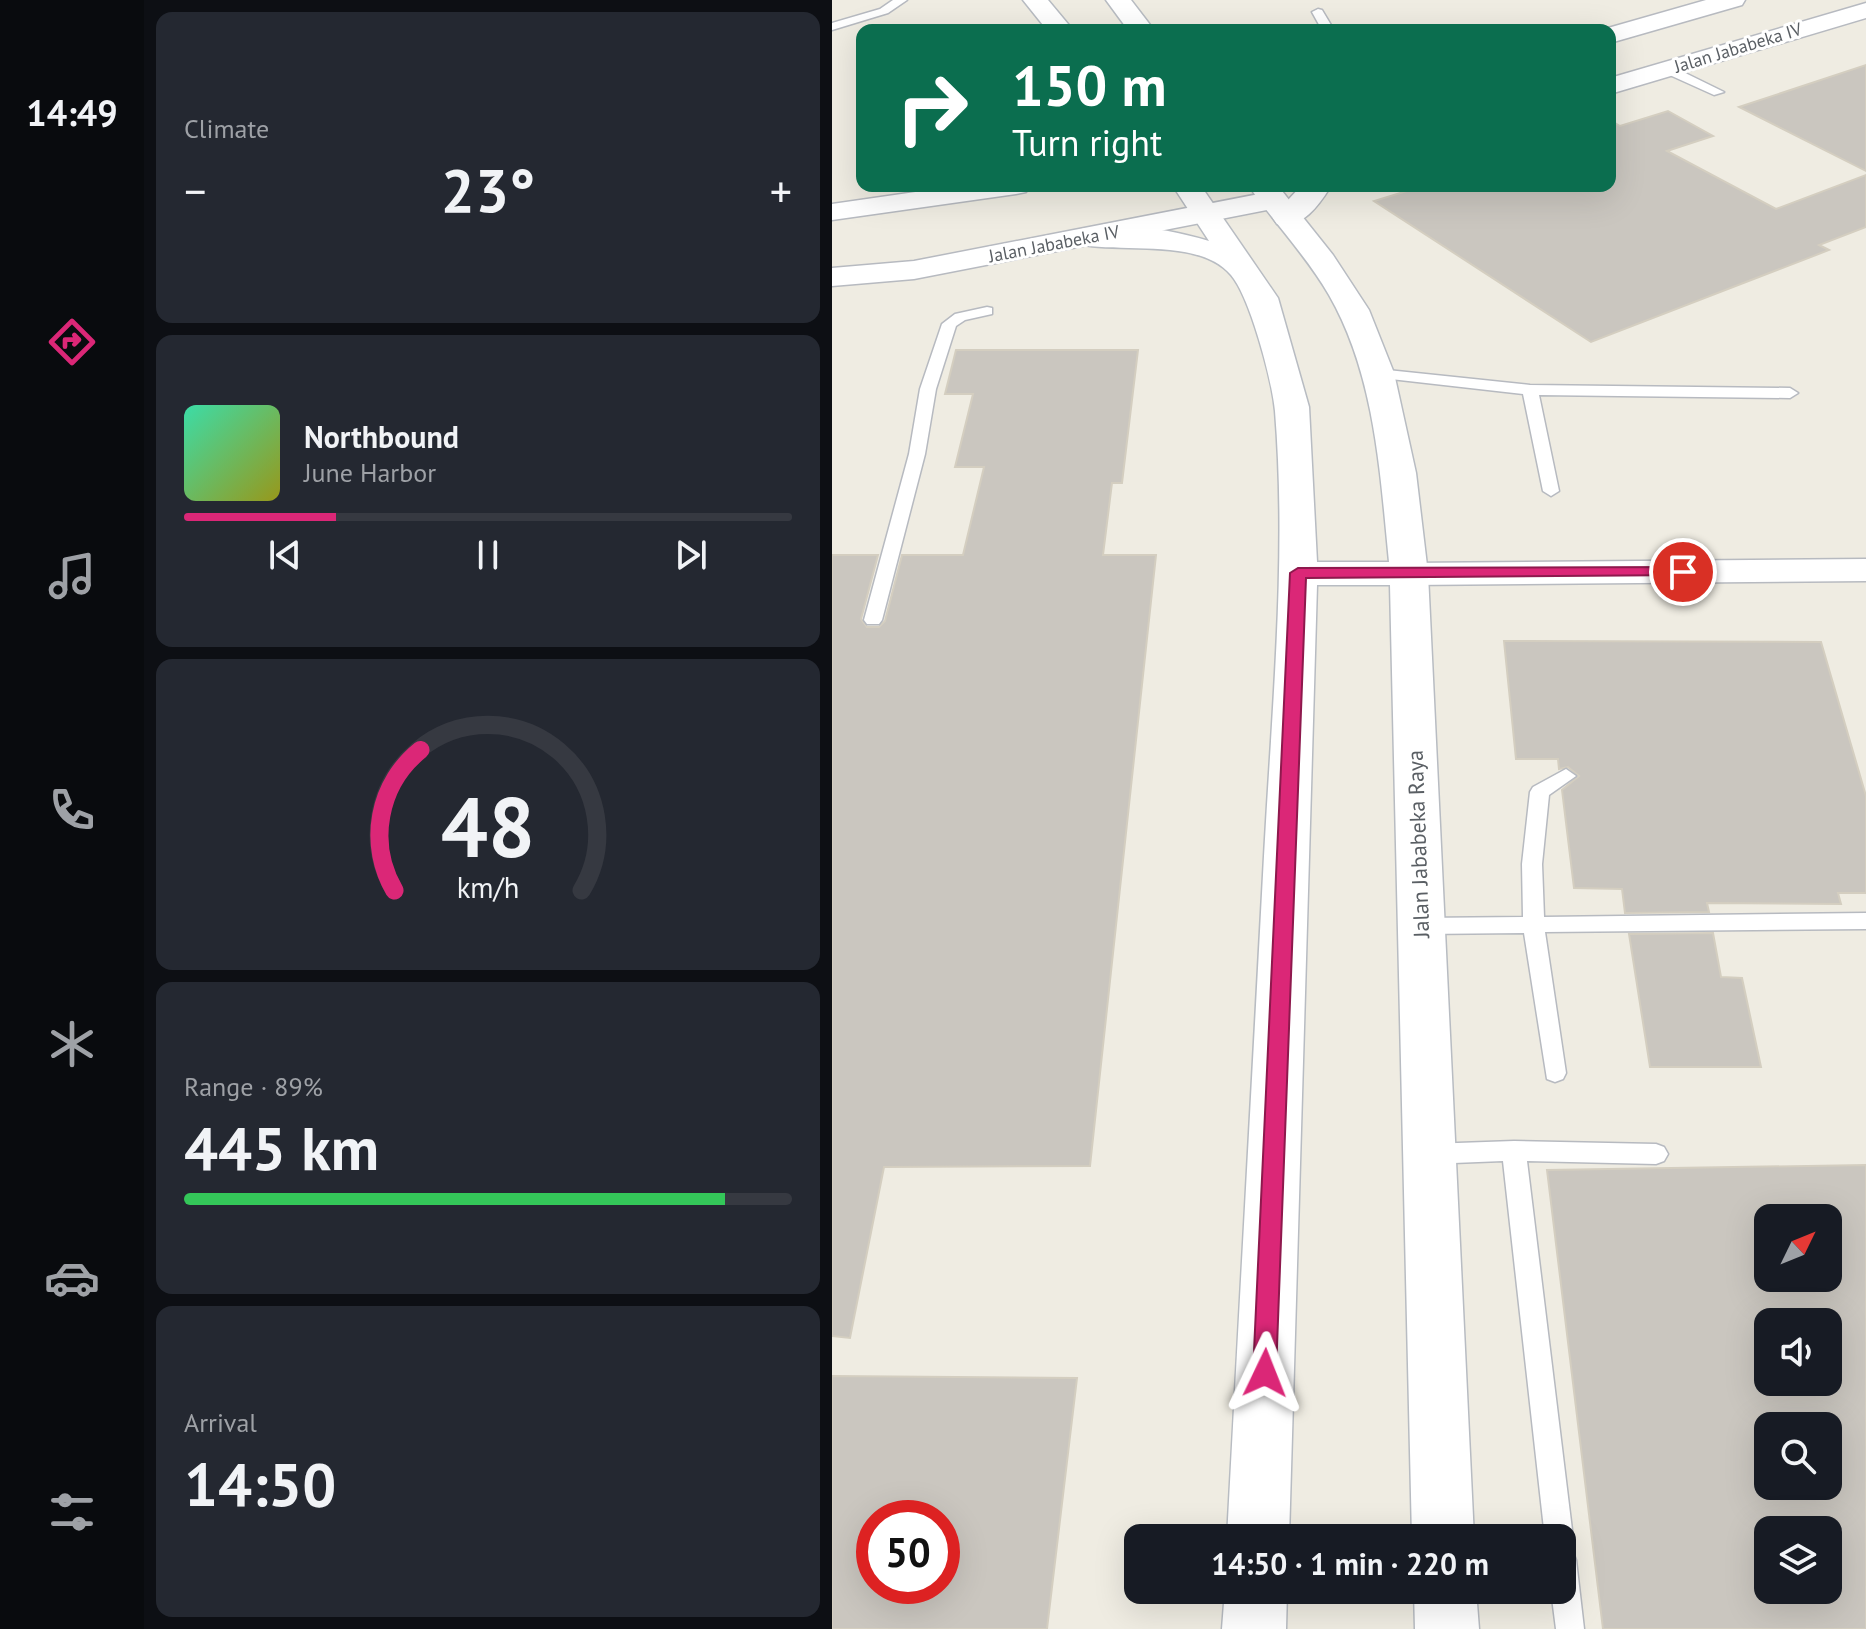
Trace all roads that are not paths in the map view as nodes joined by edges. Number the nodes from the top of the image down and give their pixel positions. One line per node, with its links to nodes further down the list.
1 (901, 0): 10 (lane)
2 (1035, 0): 7 (main road)
3 (1118, 0): 8 (main road)
4 (1733, 0): 11 (main road)
5 (1866, 10): 12 (main road, Jalan Jababeka IV)
6 (1318, 12): 9 (lane)
7 (1055, 24)
8 (1136, 24)
9 (1325, 24)
10 (832, 27)
11 (1616, 33)
12 (1667, 69): 13 (main road, Jalan Jababeka IV); 14 (lane)
13 (1616, 84)
14 (1718, 92)
15 (974, 192): 18 (street)
16 (1286, 198): 17 (main road, Jalan Jababeka IV); 23 (main road, Jalan Jababeka Raya)
17 (1198, 200): 19 (main road, Jalan Jababeka IV); 20 (main road)
18 (832, 212)
19 (1090, 238): 20 (main road); 21 (main road, Jalan Jababeka IV)
20 (1243, 267): 28 (main road)
21 (832, 277)
22 (987, 311): 30 (lane)
23 (1378, 374): 24 (lane); 29 (main road, Jalan Jababeka Raya)
24 (1530, 390): 25 (lane); 26 (lane)
25 (1790, 393)
26 (1551, 491)
27 (1866, 570): 29 (street)
28 (1298, 573): 29 (main road); 39 (main road)
29 (1409, 574): 34 (main road, Jalan Jababeka Raya)
30 (873, 620)
31 (1566, 776): 33 (lane)
32 (1866, 921): 33 (lane)
33 (1531, 922): 34 (lane); 35 (lane)
34 (1421, 926): 37 (main road, Jalan Jababeka Raya)
35 (1555, 1073)
36 (1514, 1151): 37 (lane); 38 (lane); 41 (lane)
37 (1429, 1154): 40 (main road, Jalan Jababeka Raya)
38 (1656, 1154)
39 (1259, 1524)
40 (1442, 1524)
41 (1557, 1524)
42 (1255, 1604): 45 (main road)
43 (1446, 1604): 46 (main road)
44 (1567, 1604): 47 (lane)
45 (1254, 1629)
46 (1447, 1629)
47 (1570, 1629)

